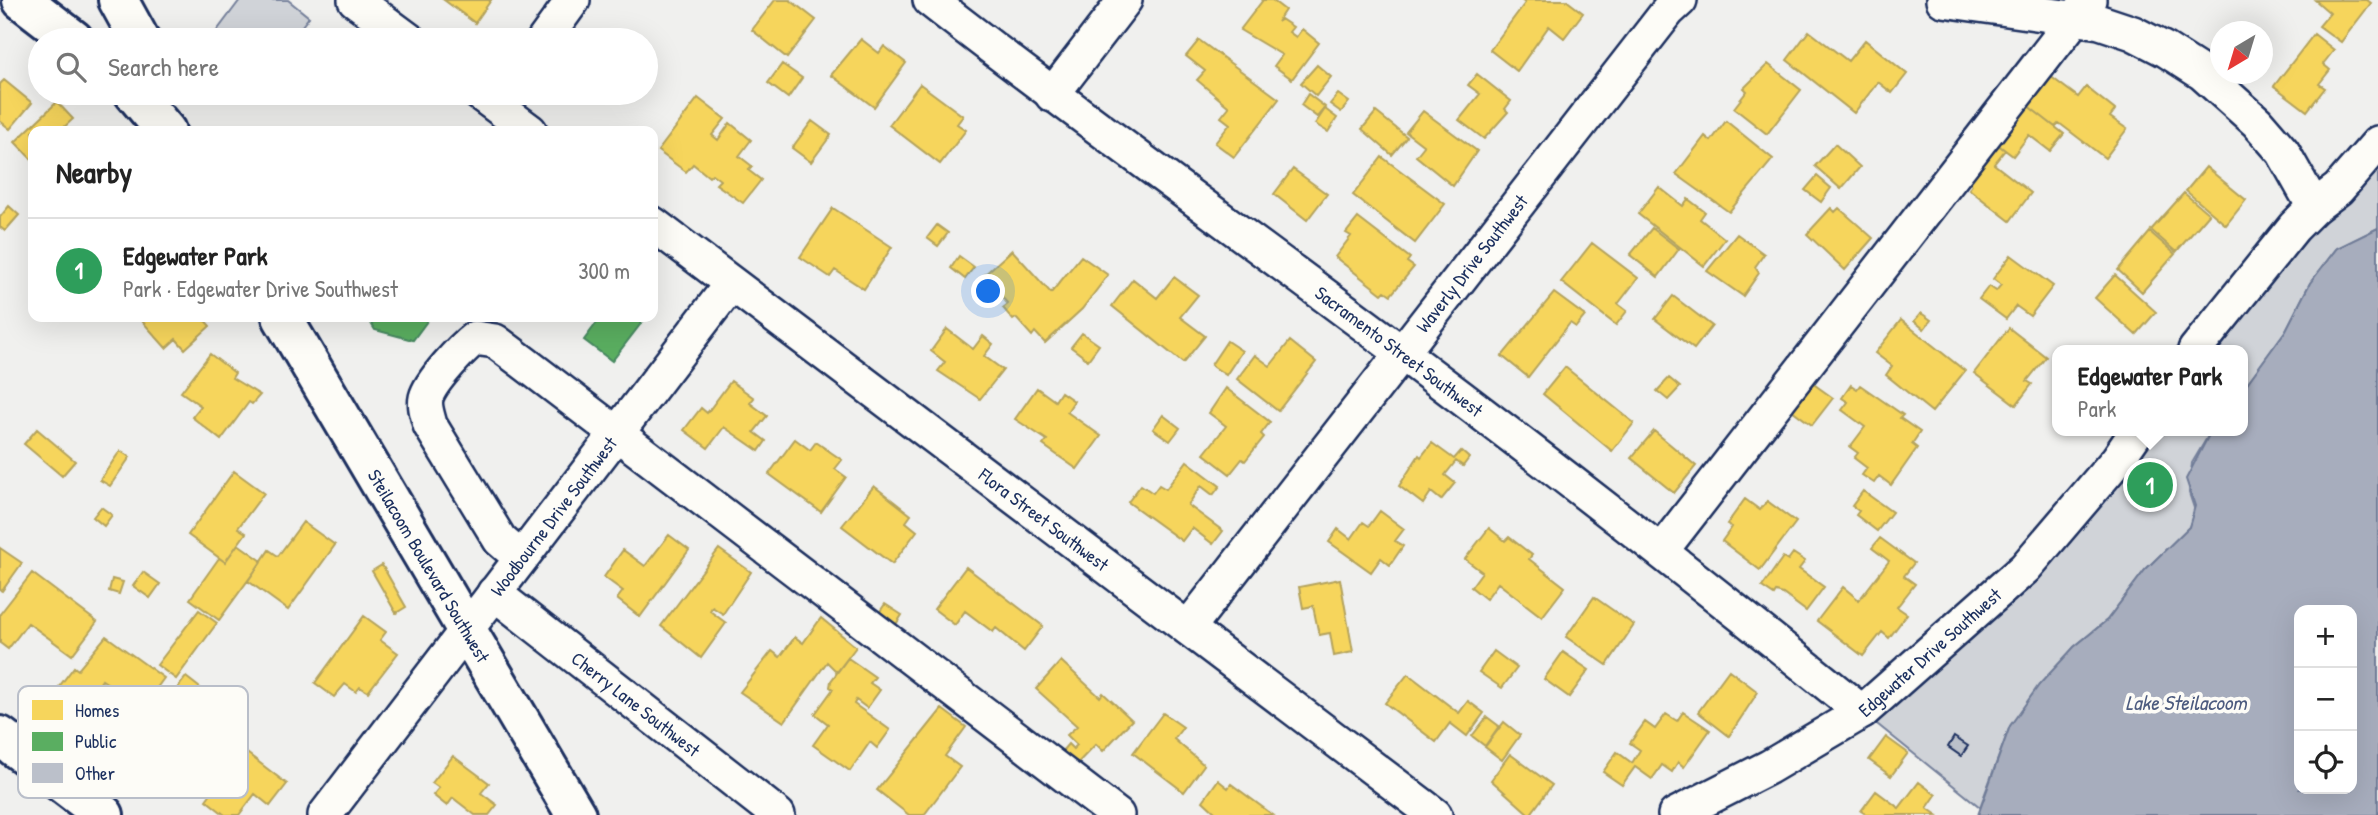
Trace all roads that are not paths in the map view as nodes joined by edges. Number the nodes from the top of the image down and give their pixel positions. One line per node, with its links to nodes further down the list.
1 (22, 0): 10 (main road)
2 (118, 0): 11 (main road)
3 (355, 0): 12 (street)
4 (573, 0): 13 (street)
5 (930, 0): 14 (street, Sacramento Street Southwest)
6 (1125, 0): 14 (street)
7 (1943, 0): 9 (street)
8 (1667, 4): 27 (street, Waverly Drive Southwest)
9 (2081, 9): 22 (street); 30 (street)
10 (58, 28)
11 (133, 28)
12 (393, 28)
13 (553, 28)
14 (1052, 95): 27 (street, Sacramento Street Southwest)
15 (144, 105): 18 (main road)
16 (166, 105): 19 (main road)
17 (502, 105): 20 (street)
18 (162, 126)
19 (174, 126)
20 (525, 126)
21 (2378, 143): 22 (street)
22 (2314, 207): 26 (street)
23 (658, 229): 24 (street, Flora Street Southwest)
24 (731, 284): 28 (street, Woodbourne Drive Southwest); 33 (street, Flora Street Southwest)
25 (285, 322): 34 (main road, Steilacoom Boulevard Southwest)
26 (2199, 345)
27 (1402, 352): 30 (street, Sacramento Street Southwest); 33 (street, Waverly Drive Southwest)
28 (616, 433): 31 (street, Woodbourne Drive Southwest); 31 (street); 43 (street)
29 (2134, 436): 35 (street, Edgewater Drive Southwest)
30 (1662, 550): 35 (street, Sacramento Street Southwest)
31 (521, 558): 32 (street, Woodbourne Drive Southwest)
32 (494, 593): 34 (street, Woodbourne Drive Southwest); 42 (street, Cherry Lane Southwest)
33 (1188, 628): 44 (street, Flora Street Southwest)
34 (467, 629): 40 (street, Woodbourne Drive Southwest); 41 (main road, Steilacoom Boulevard Southwest)
35 (1862, 712): 45 (street, Edgewater Drive Southwest)
36 (0, 736): 37 (main road)
37 (18, 750)
38 (82, 798): 39 (main road)
39 (104, 815)
40 (325, 815)
41 (576, 815)
42 (778, 815)
43 (1117, 815)
44 (1435, 815)
45 (1675, 815)

